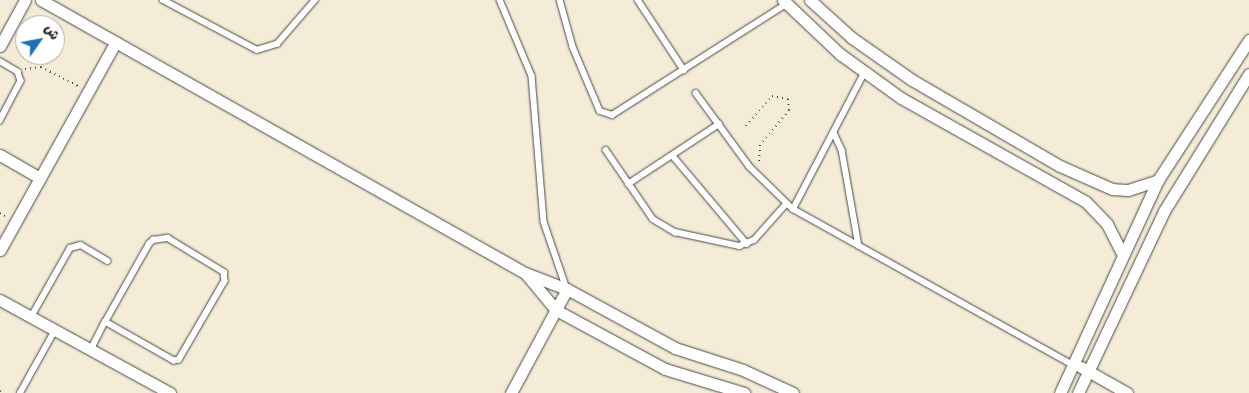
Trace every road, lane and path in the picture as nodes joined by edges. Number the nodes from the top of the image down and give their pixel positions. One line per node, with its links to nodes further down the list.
1 (26, 0): 12 (street)
2 (41, 0): 11 (street)
3 (163, 0): 4 (lane)
4 (315, 0)
5 (500, 0): 44 (lane)
6 (560, 0): 15 (lane)
7 (638, 0): 15 (lane)
8 (810, 0): 13 (street)
9 (789, 3): 15 (lane); 17 (street)
10 (1249, 40): 33 (street)
11 (116, 42): 20 (street); 43 (street)
12 (0, 46)
13 (875, 54): 17 (street); 19 (street)
14 (0, 61): 16 (lane)
15 (684, 70)
16 (18, 72): 20 (path); 23 (lane)
17 (864, 73): 22 (street); 26 (lane)
18 (1249, 74): 52 (street)
19 (912, 80): 22 (street); 30 (street)
20 (88, 92): 32 (street)
21 (696, 93): 24 (lane)
22 (901, 98): 35 (street)
23 (0, 121)
24 (719, 124): 29 (lane); 31 (lane)
25 (746, 126): 31 (path)
26 (834, 133): 37 (lane); 39 (lane)
27 (606, 150): 34 (lane)
28 (0, 155): 32 (street)
29 (673, 156): 34 (lane); 38 (lane)
30 (1060, 166): 33 (street); 35 (street)
31 (758, 176): 36 (lane)
32 (40, 178): 40 (street)
33 (1158, 180): 41 (street)
34 (628, 184): 38 (lane)
35 (1053, 184): 41 (street)
36 (786, 204): 37 (lane); 38 (lane)
37 (793, 209): 39 (lane)
38 (748, 244)
39 (859, 246): 51 (lane)
40 (0, 250)
41 (1121, 252): 51 (street)
42 (108, 261): 47 (lane)
43 (525, 273): 44 (street); 46 (street)
44 (567, 289): 46 (street); 60 (street)
45 (0, 300): 47 (street)
46 (556, 310): 53 (street); 58 (street)
47 (31, 317): 49 (street)
48 (105, 322): 48 (lane); 50 (lane)
49 (55, 330): 50 (street); 56 (lane)
50 (91, 349): 57 (street)
51 (1072, 364): 52 (street); 61 (street)
52 (1088, 370): 62 (street); 63 (street)
53 (723, 389): 59 (street)
54 (0, 391): 55 (path)
55 (3, 393)
56 (20, 393)
57 (170, 393)
58 (511, 393)
59 (744, 393)
60 (793, 393)
61 (1060, 393)
62 (1078, 393)
63 (1128, 393)

